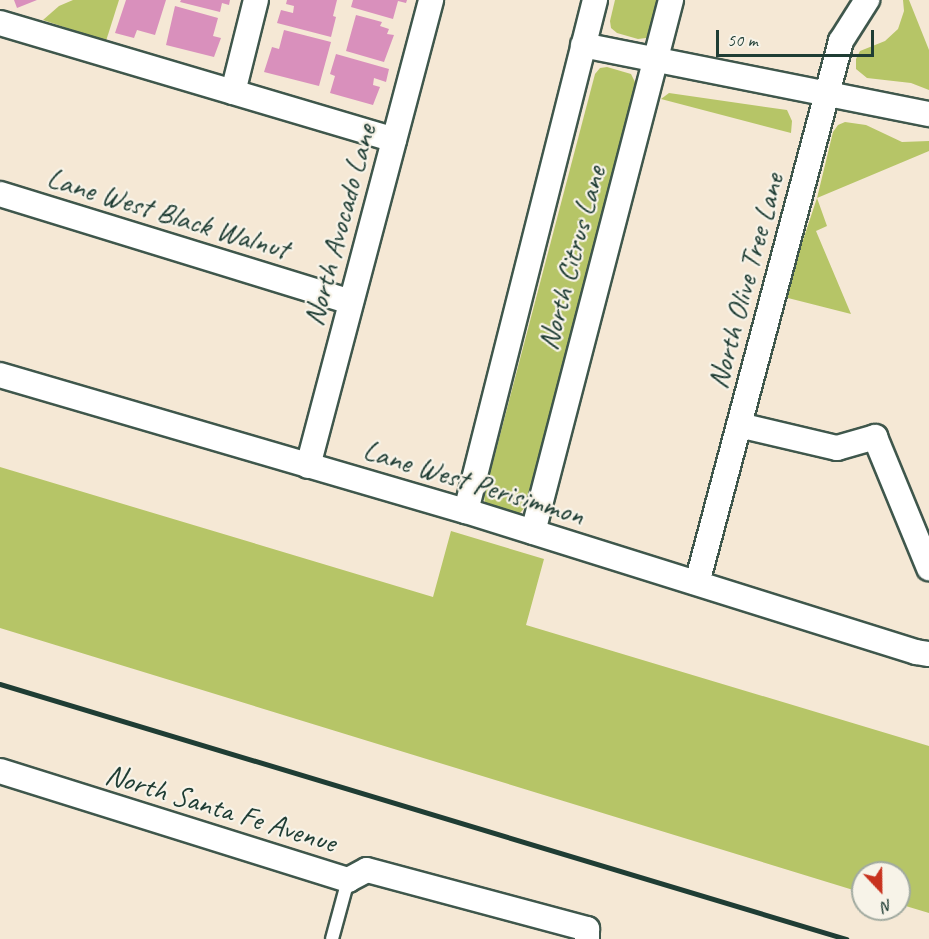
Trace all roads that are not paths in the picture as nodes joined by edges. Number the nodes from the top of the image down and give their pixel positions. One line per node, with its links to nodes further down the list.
1 (256, 0): 9 (street)
2 (431, 0): 12 (street, North Avocado Lane)
3 (595, 0): 7 (street, North Citrus Lane)
4 (671, 0): 8 (street, North Citrus Lane)
5 (867, 0): 10 (street, North Olive Tree Lane)
6 (0, 23): 9 (street)
7 (583, 45): 8 (street); 18 (street, North Citrus Lane)
8 (655, 59): 10 (street); 19 (street, North Citrus Lane)
9 (233, 92): 12 (street)
10 (827, 93): 11 (street); 16 (street, North Olive Tree Lane)
11 (929, 114)
12 (394, 140): 14 (street, North Avocado Lane)
13 (0, 194): 14 (street, Lane West Black Walnut)
14 (351, 303): 17 (street, North Avocado Lane)
15 (0, 375): 17 (street, Lane West Perisimmon)
16 (739, 425): 20 (street); 21 (street, North Olive Tree Lane)
17 (308, 466): 18 (street, Lane West Perisimmon)
18 (466, 512): 19 (street, Lane West Perisimmon)
19 (533, 532): 21 (street, Lane West Perisimmon)
20 (929, 568)
21 (697, 584): 22 (street, Lane West Perisimmon)
22 (929, 654)
23 (0, 771): 24 (street, North Santa Fe Avenue)
24 (348, 880): 25 (lane); 26 (street, North Santa Fe Avenue)
25 (332, 939)
26 (587, 939)

